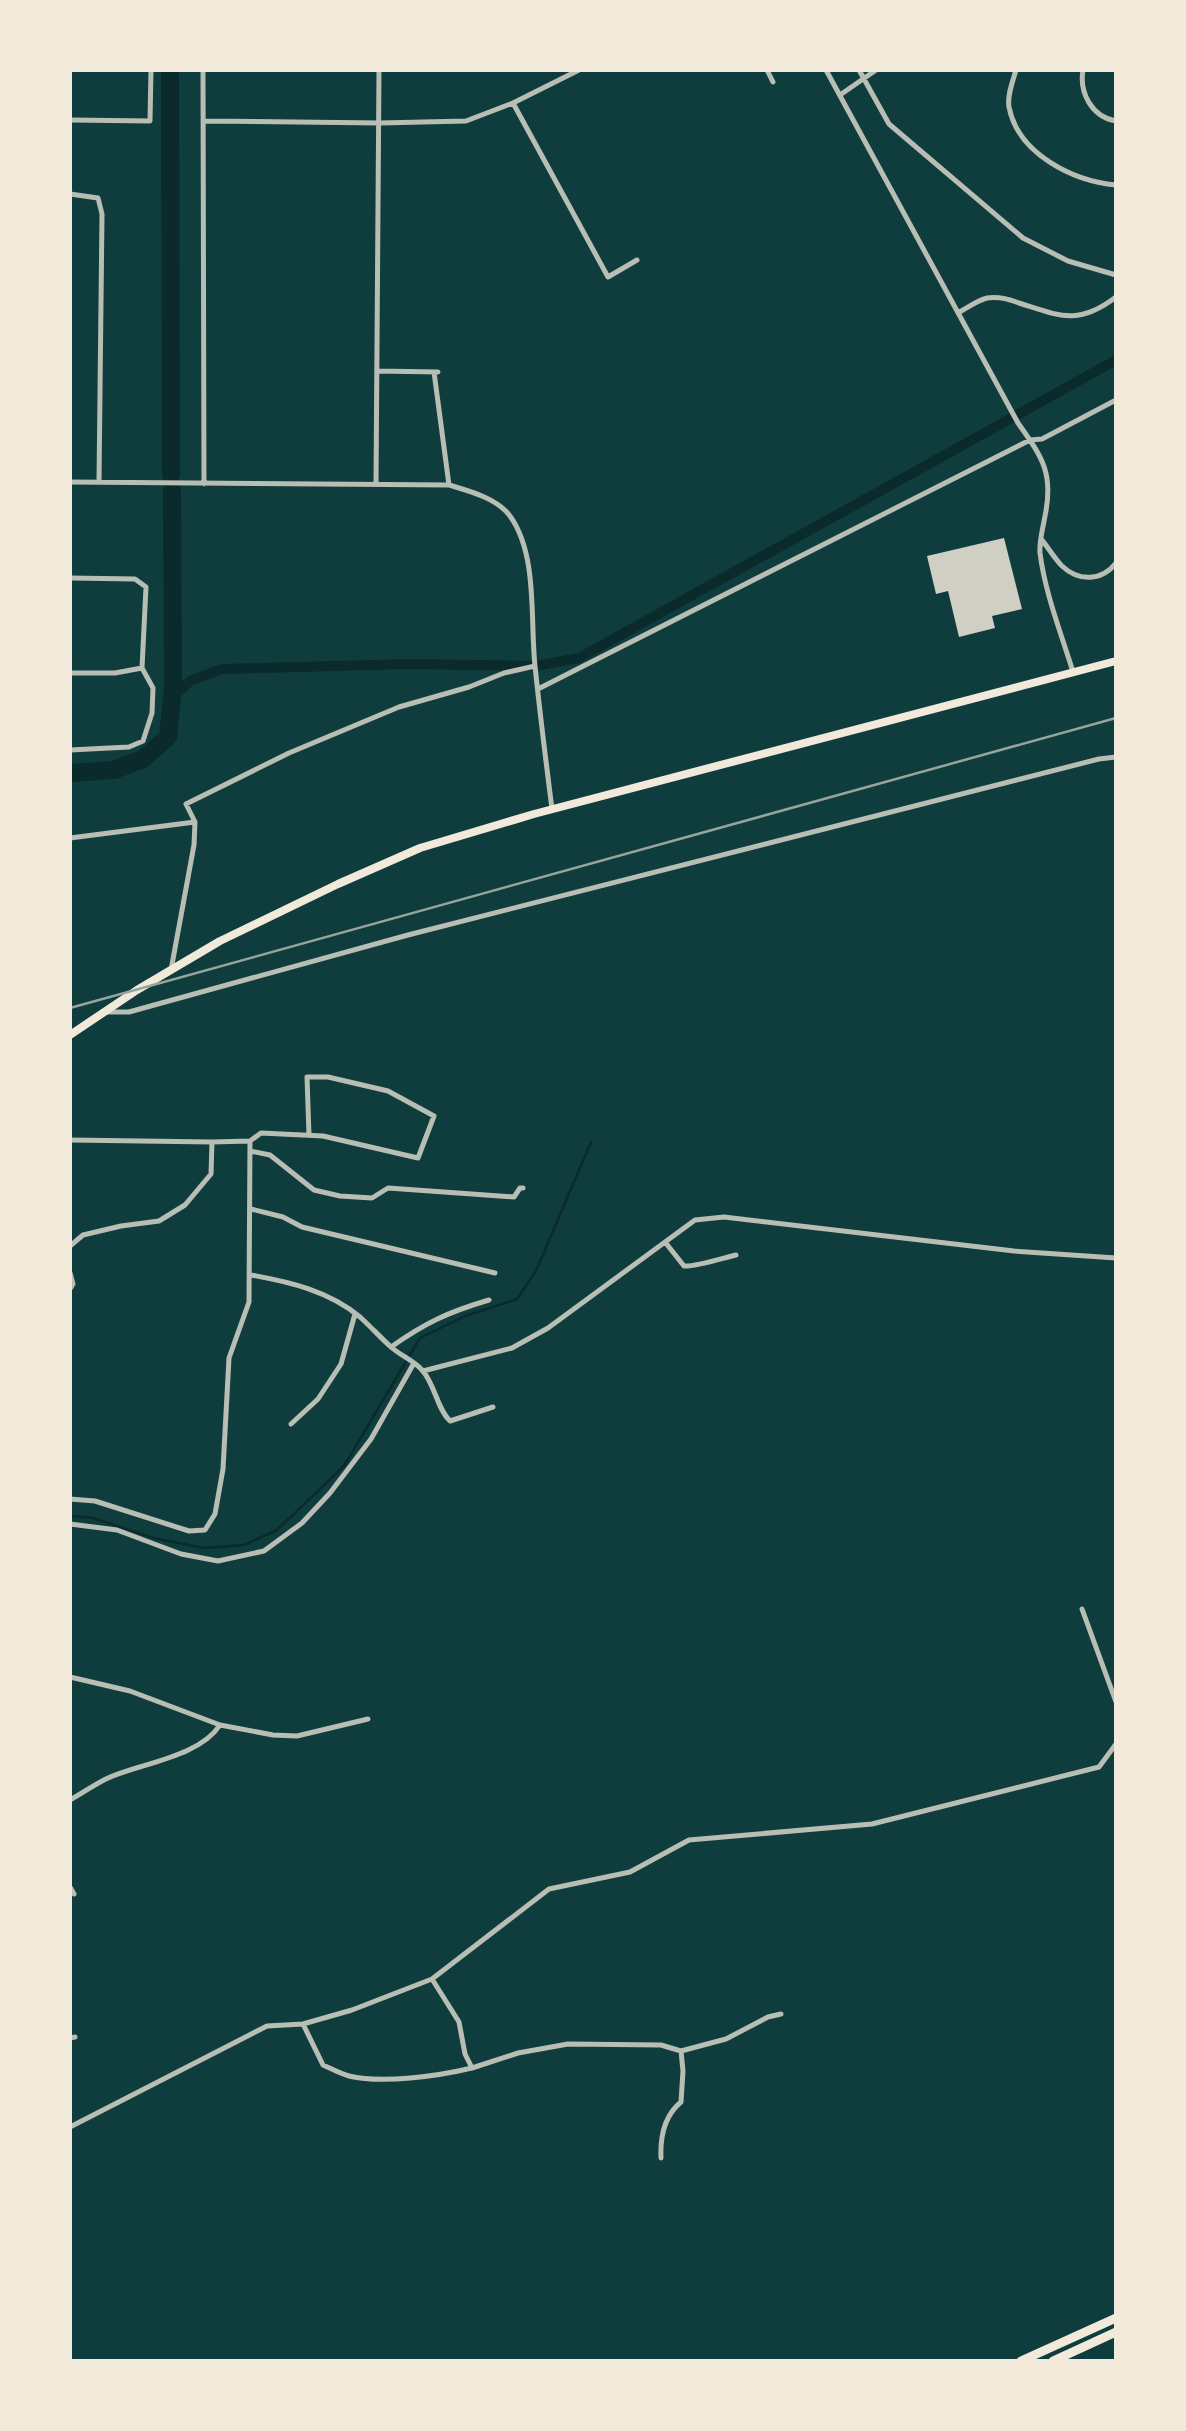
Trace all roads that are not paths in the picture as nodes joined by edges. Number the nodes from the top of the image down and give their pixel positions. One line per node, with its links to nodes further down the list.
1 (150, 70): 17 (street)
2 (203, 70): 18 (street)
3 (379, 70): 20 (street)
4 (564, 70): 12 (street)
5 (579, 70): 12 (street)
6 (767, 70): 14 (street)
7 (826, 70): 15 (street)
8 (859, 70): 13 (street)
9 (876, 70): 13 (street)
10 (1016, 70): 21 (street)
11 (1083, 70): 19 (street)
12 (568, 76): 16 (street)
13 (864, 79): 15 (street); 24 (street)
14 (774, 82)
15 (840, 95): 26 (street)
16 (513, 103): 20 (street); 23 (street)
17 (70, 120)
18 (204, 121): 20 (street); 32 (street)
19 (1116, 121)
20 (380, 123): 27 (street)
21 (1116, 185)
22 (70, 194): 31 (street)
23 (637, 260)
24 (1116, 275)
25 (1116, 298): 26 (street)
26 (958, 313): 29 (street)
27 (377, 371): 33 (street); 34 (street)
28 (1116, 400): 29 (street)
29 (1030, 440): 35 (street); 43 (street)
30 (70, 482): 31 (street)
31 (99, 482): 32 (street)
32 (204, 484): 33 (street)
33 (376, 484): 34 (street)
34 (449, 485): 39 (street)
35 (1041, 539): 36 (street); 41 (street)
36 (1116, 563)
37 (70, 578): 40 (street)
38 (1116, 661): 41 (main road)
39 (534, 666): 43 (street); 47 (street)
40 (142, 668): 42 (street); 44 (street)
41 (1073, 672): 46 (main road)
42 (70, 673)
43 (538, 689): 46 (street)
44 (70, 750)
45 (1116, 757): 50 (street)
46 (552, 809): 49 (main road)
47 (195, 822): 48 (street); 49 (street)
48 (70, 838)
49 (171, 970): 50 (main road)
50 (103, 1012): 51 (main road)
51 (70, 1035)
52 (309, 1135): 52 (street); 54 (street)
53 (70, 1140): 55 (street)
54 (250, 1141): 55 (street); 56 (street)
55 (212, 1142): 60 (street)
56 (250, 1152): 57 (street); 58 (street)
57 (523, 1188)
58 (251, 1209): 64 (street); 65 (street)
59 (665, 1242): 61 (street); 62 (street); 71 (street)
60 (70, 1246)
61 (736, 1255)
62 (1116, 1258)
63 (70, 1273): 66 (street)
64 (495, 1273)
65 (251, 1275): 68 (street); 74 (street)
66 (70, 1289)
67 (489, 1300): 69 (street)
68 (355, 1314): 69 (street); 73 (street)
69 (391, 1347): 70 (street)
70 (412, 1362): 71 (street); 75 (street)
71 (423, 1371): 72 (street)
72 (493, 1407)
73 (291, 1424)
74 (70, 1499)
75 (70, 1524)
76 (1082, 1609): 78 (street)
77 (70, 1677): 80 (street)
78 (1116, 1702)
79 (368, 1719): 80 (street)
80 (220, 1725): 82 (street)
81 (1116, 1744): 85 (street)
82 (70, 1800)
83 (70, 1887): 84 (street)
84 (74, 1894)
85 (432, 1979): 87 (street); 89 (street)
86 (781, 2014): 88 (street)
87 (303, 2024): 89 (street); 90 (street)
88 (681, 2051): 89 (street); 91 (street)
89 (472, 2068)
90 (70, 2127)
91 (661, 2158)
92 (1116, 2318): 94 (highway)
93 (1116, 2332): 95 (highway)
94 (1021, 2361)
95 (1053, 2361)

